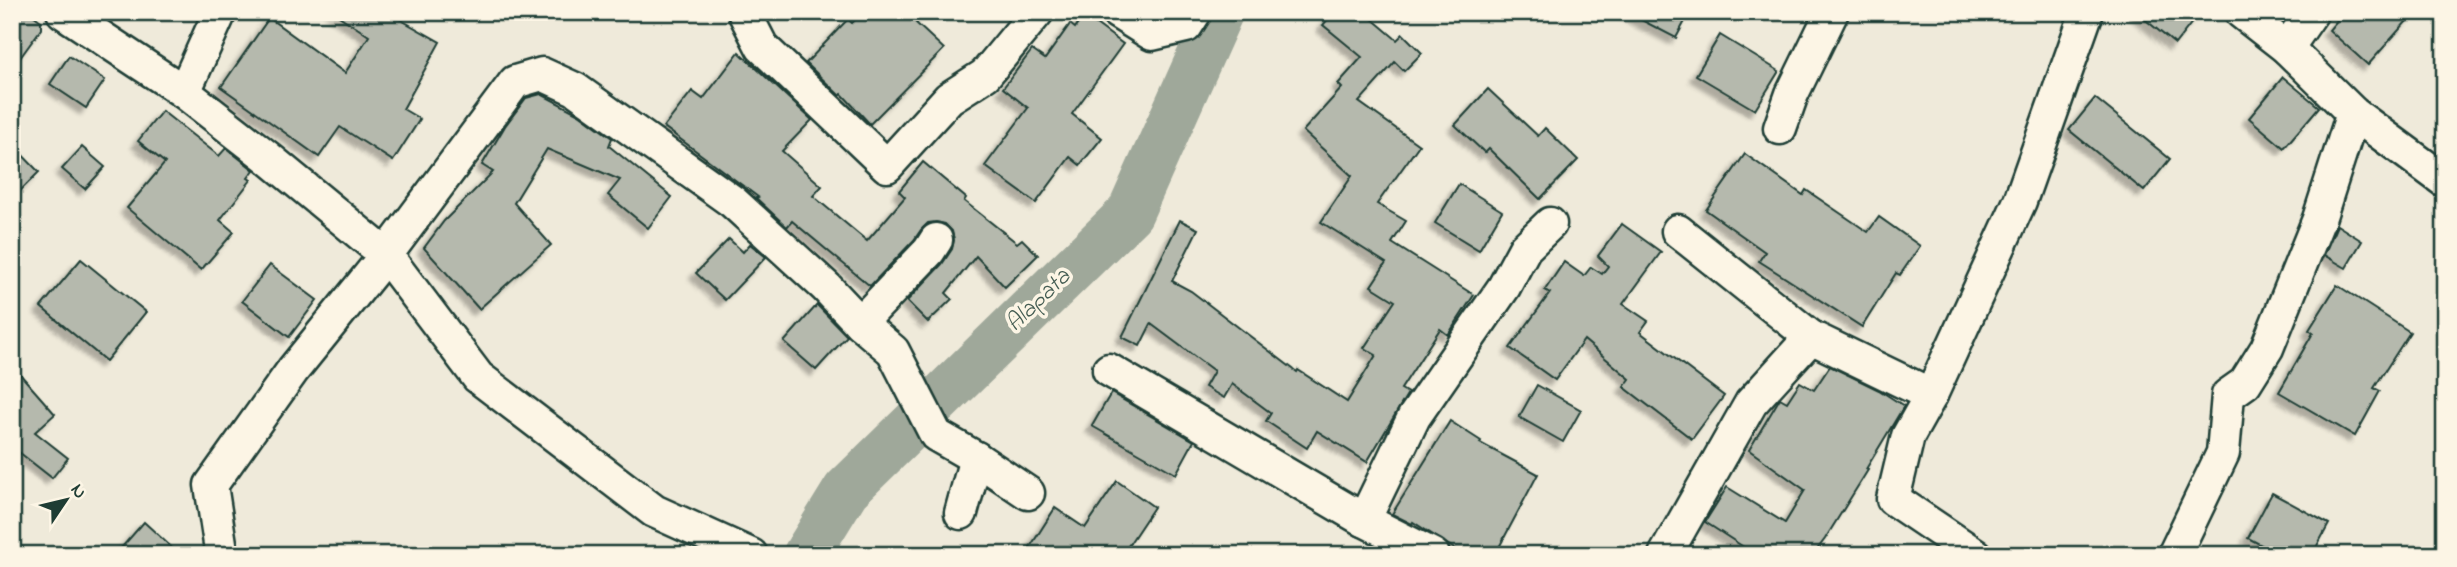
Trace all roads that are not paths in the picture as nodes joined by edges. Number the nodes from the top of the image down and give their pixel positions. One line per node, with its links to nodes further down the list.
1 (64, 12): 12 (street)
2 (220, 12): 12 (street)
3 (744, 12): 4 (street)
4 (1037, 12)
5 (1117, 12): 6 (street)
6 (1195, 12)
7 (1832, 12): 14 (street)
8 (2087, 12): 23 (street)
9 (2241, 12): 11 (street)
10 (2312, 12): 11 (street)
11 (2287, 48): 13 (street)
12 (184, 92): 19 (street)
13 (2353, 113): 15 (street); 33 (street)
14 (1780, 128)
15 (2445, 181)
16 (1550, 224): 27 (street)
17 (1678, 231): 21 (street)
18 (936, 240): 20 (street)
19 (386, 255): 20 (street); 28 (street); 29 (street)
20 (860, 323): 24 (street)
21 (1811, 337): 23 (street); 31 (street)
22 (1109, 370): 27 (street)
23 (1931, 395): 32 (street)
24 (976, 458): 25 (street); 26 (street)
25 (1028, 493)
26 (961, 513)
27 (1364, 520): 30 (street)
28 (224, 555)
29 (751, 555)
30 (1433, 555)
31 (1665, 555)
32 (1976, 555)
33 (2174, 555)

